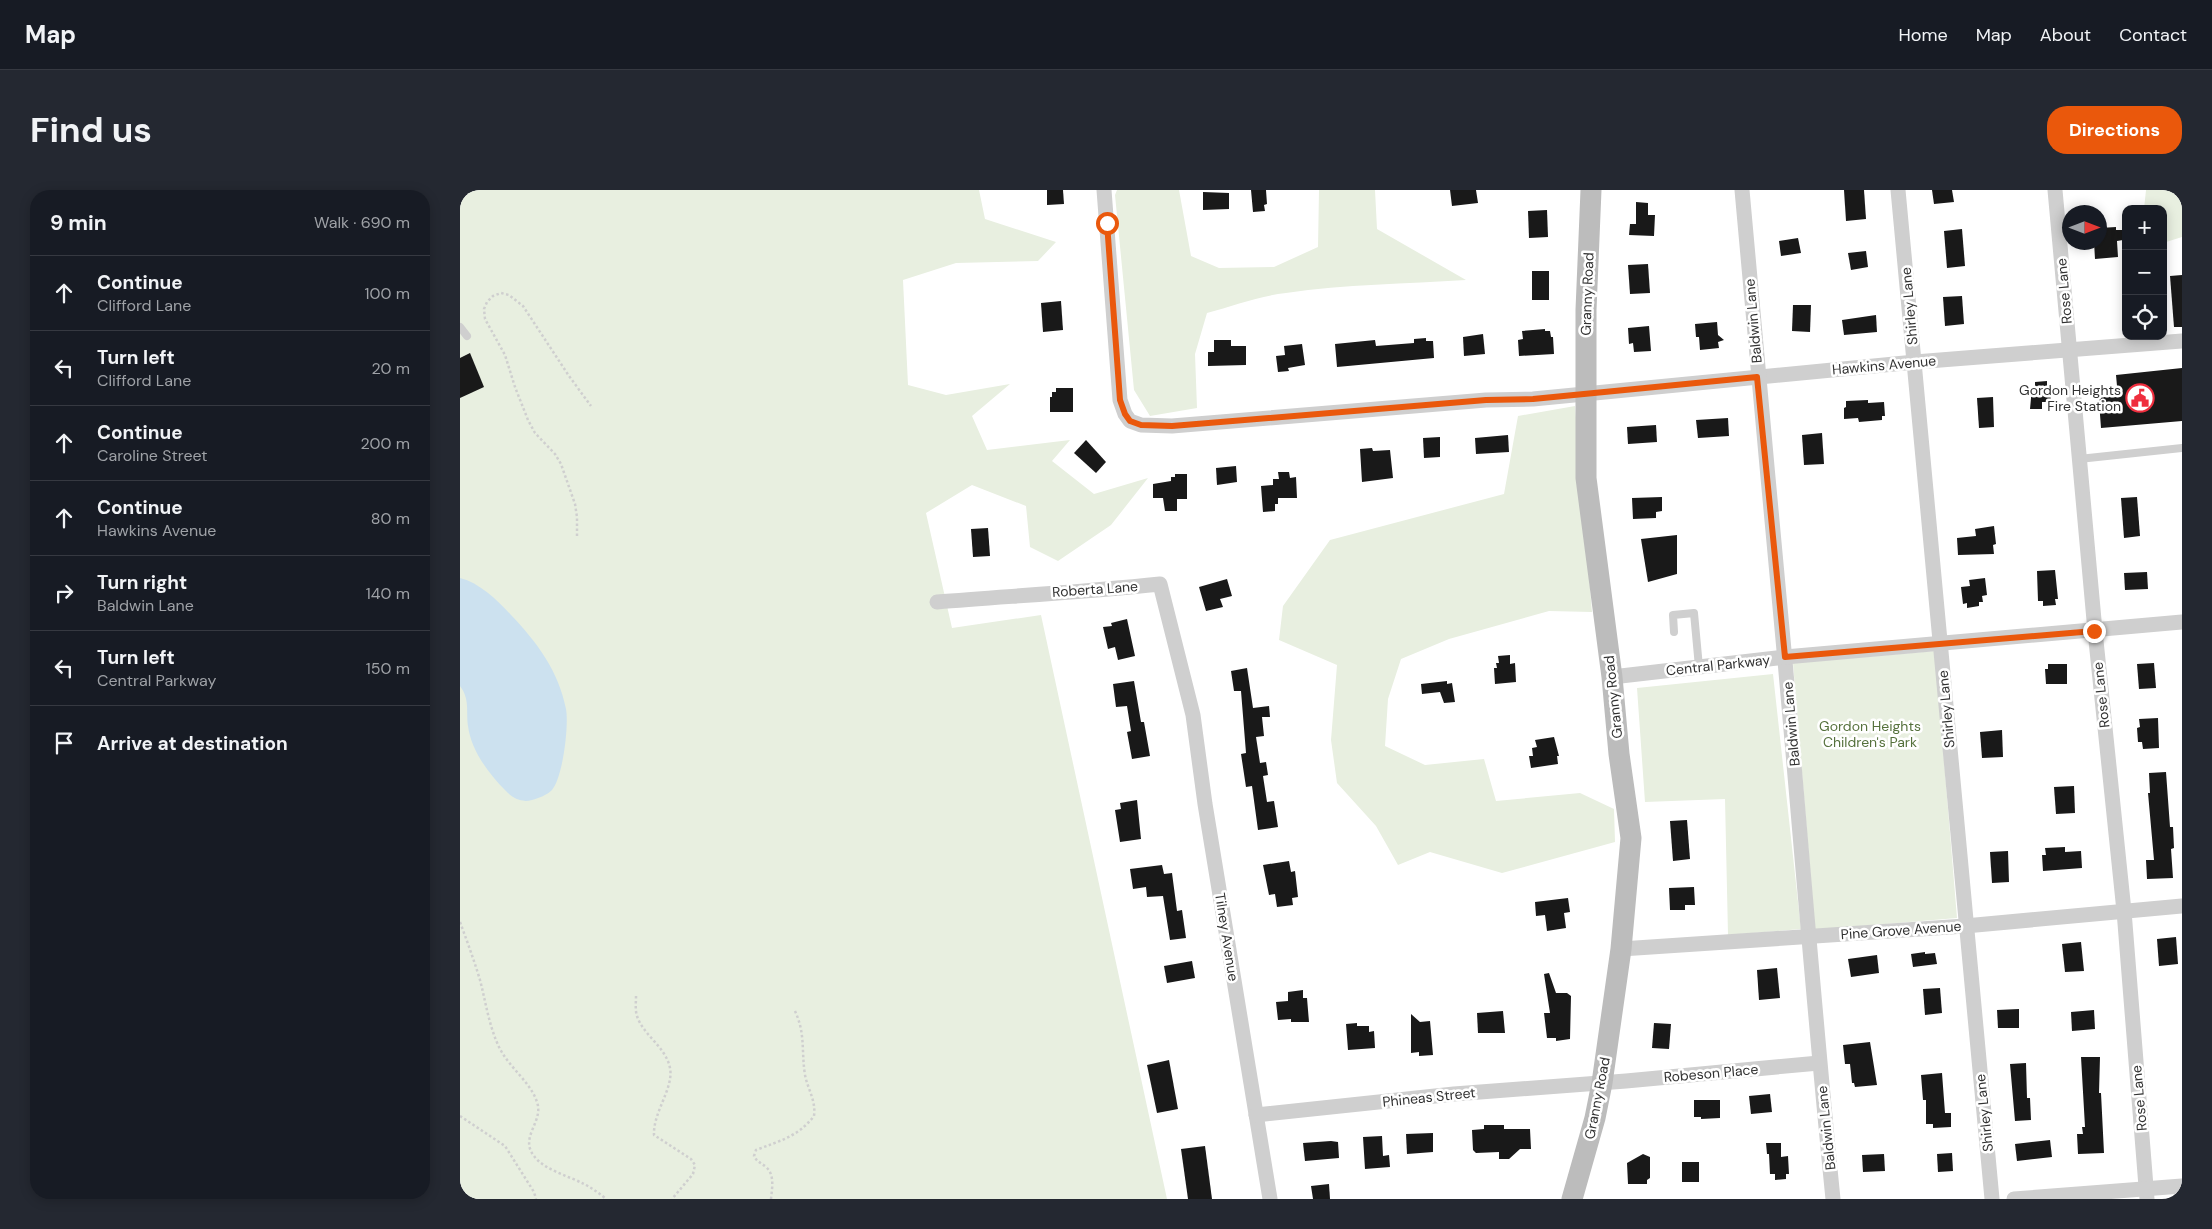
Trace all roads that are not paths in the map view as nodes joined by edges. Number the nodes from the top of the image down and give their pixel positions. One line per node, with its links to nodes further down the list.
1 (1104, 190): 12 (street, Hawkins Avenue)
2 (1591, 190): 12 (street, Granny Road)
3 (1742, 190): 11 (street, Baldwin Lane)
4 (1898, 190): 10 (street, Shirley Lane)
5 (2055, 190): 9 (street, Rose Lane)
6 (460, 327): 7 (lane)
7 (467, 336)
8 (2182, 341): 9 (street, Hawkins Avenue)
9 (2070, 350): 10 (street, Hawkins Avenue); 14 (street, Rose Lane)
10 (1914, 362): 11 (street, Hawkins Avenue); 19 (street, Shirley Lane)
11 (1757, 377): 12 (street, Hawkins Avenue); 20 (street, Baldwin Lane)
12 (1586, 394): 23 (street, Granny Road)
13 (2182, 448): 14 (lane)
14 (2079, 459): 17 (street, Rose Lane)
15 (937, 602): 22 (street, Roberta Lane)
16 (2182, 622): 17 (street, Central Parkway)
17 (2094, 631): 19 (street, Central Parkway); 25 (street, Rose Lane)
18 (1674, 632): 21 (lane)
19 (1940, 644): 20 (street, Central Parkway); 26 (street, Shirley Lane)
20 (1785, 657): 21 (street, Central Parkway); 27 (street, Baldwin Lane)
21 (1699, 667): 23 (street, Central Parkway)
22 (1183, 675): 31 (street, Tilney Avenue)
23 (1612, 677): 28 (street, Granny Road)
24 (2182, 906): 25 (street, Pine Grove Avenue)
25 (2124, 911): 26 (street, Pine Grove Avenue); 33 (street, Rose Lane)
26 (1965, 926): 27 (street, Pine Grove Avenue); 37 (street, Shirley Lane)
27 (1810, 936): 28 (street, Pine Grove Avenue); 29 (street, Baldwin Lane)
28 (1620, 949): 30 (street, Granny Road)
29 (1819, 1063): 30 (street, Robeson Place); 36 (street, Baldwin Lane)
30 (1602, 1082): 31 (street, Phineas Street); 35 (street, Granny Road)
31 (1256, 1115): 34 (street, Tilney Avenue)
32 (2182, 1186): 33 (street)
33 (2147, 1194): 38 (street)
34 (1270, 1199)
35 (1572, 1199)
36 (1833, 1199)
37 (1992, 1199)
38 (2014, 1199)

